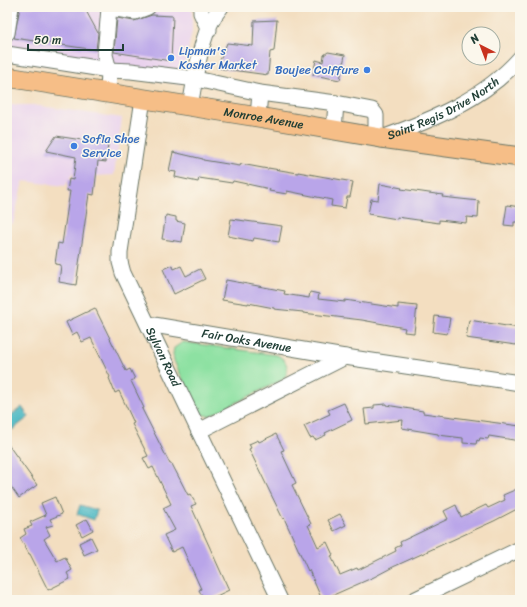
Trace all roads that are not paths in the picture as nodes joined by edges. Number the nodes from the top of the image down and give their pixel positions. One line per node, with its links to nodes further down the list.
1 (11, 7): 6 (street)
2 (148, 7): 9 (street)
3 (201, 7): 5 (street)
4 (221, 7): 5 (street)
5 (208, 30): 11 (street)
6 (7, 33)
7 (7, 54): 9 (street)
8 (520, 58): 19 (street, Saint Regis Drive North)
9 (109, 70): 11 (street); 12 (street)
10 (7, 77): 12 (main road, Monroe Avenue)
11 (196, 79): 13 (street); 16 (street)
12 (108, 93): 14 (main road, Monroe Avenue)
13 (260, 93): 15 (street); 17 (street)
14 (143, 99): 16 (main road, Monroe Avenue); 21 (street, Sylvan Road)
15 (336, 103): 18 (street); 19 (street)
16 (190, 106): 17 (main road, Monroe Avenue)
17 (258, 117): 18 (main road, Monroe Avenue)
18 (334, 130): 19 (main road, Monroe Avenue)
19 (379, 137): 20 (main road, Monroe Avenue)
20 (520, 157)
21 (148, 324): 22 (street, Fair Oaks Avenue); 24 (street, Sylvan Road)
22 (345, 357): 23 (street, Fair Oaks Avenue); 24 (street)
23 (520, 384)
24 (199, 431): 26 (street, Sylvan Road)
25 (520, 549): 27 (street)
26 (280, 600)
27 (414, 600)

